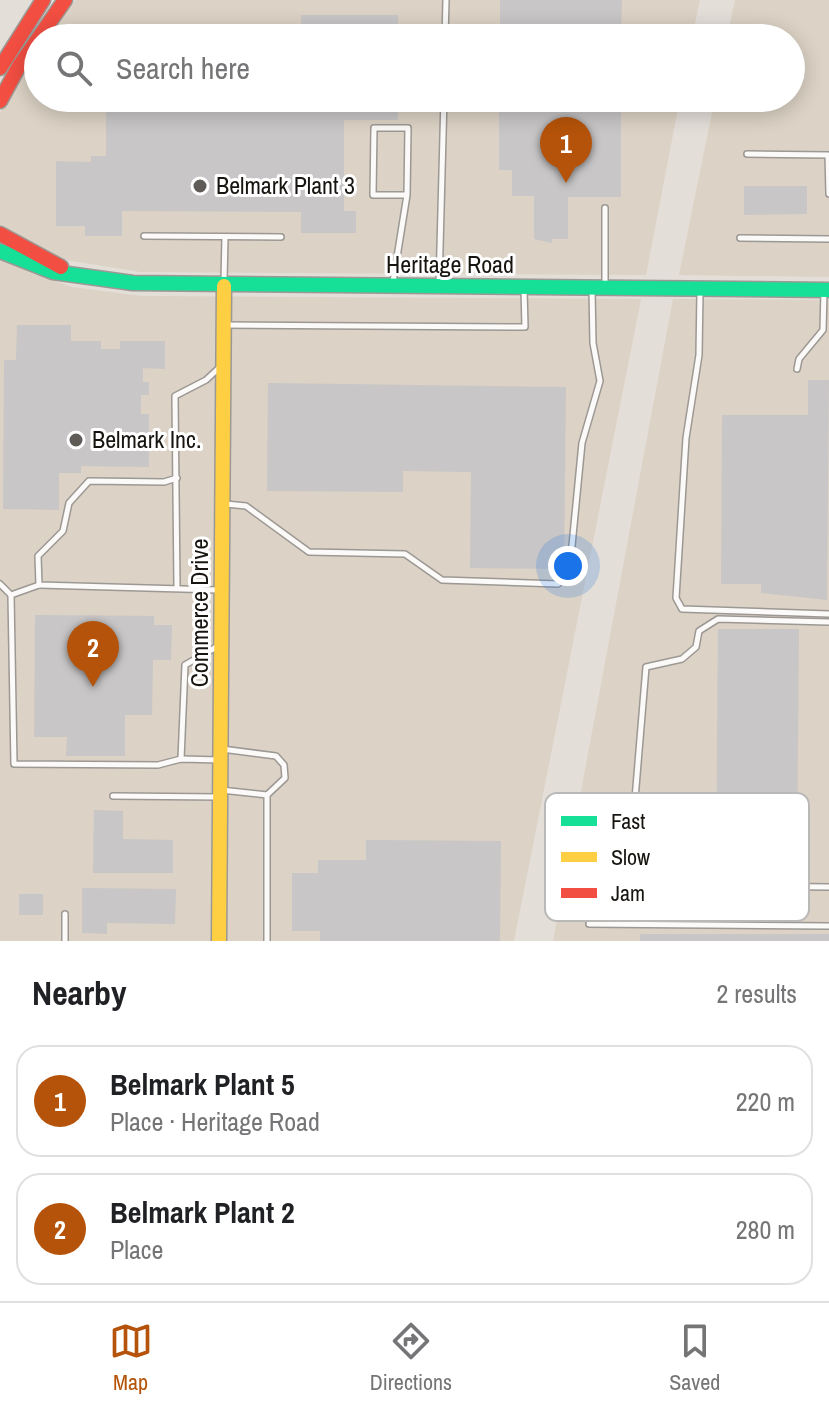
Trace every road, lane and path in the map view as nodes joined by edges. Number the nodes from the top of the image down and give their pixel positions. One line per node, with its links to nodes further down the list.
1 (43, 0): 4 (main road)
2 (65, 0): 5 (main road)
3 (446, 0): 6 (lane)
4 (28, 24)
5 (48, 24)
6 (445, 24)
7 (24, 30): 9 (main road)
8 (24, 59): 10 (main road)
9 (0, 68)
10 (0, 101)
11 (444, 112): 26 (lane)
12 (747, 154): 13 (lane)
13 (829, 194)
14 (407, 195): 14 (lane); 25 (lane)
15 (605, 208): 28 (lane)
16 (0, 234): 23 (main road, Heritage Road)
17 (144, 236): 18 (lane)
18 (225, 237): 19 (lane); 24 (lane)
19 (281, 237)
20 (740, 238): 21 (lane)
21 (829, 239)
22 (0, 251): 23 (main road, Heritage Road)
23 (71, 274): 24 (main road, Heritage Road)
24 (224, 286): 25 (main road, Heritage Road); 31 (main road, Commerce Drive)
25 (393, 287): 26 (main road, Heritage Road)
26 (439, 287): 27 (main road, Heritage Road)
27 (524, 288): 28 (main road, Heritage Road); 31 (lane)
28 (598, 288): 29 (main road, Heritage Road); 35 (lane)
29 (700, 289): 30 (main road, Heritage Road); 41 (lane)
30 (826, 290): 33 (lane)
31 (224, 325): 32 (main road, Commerce Drive)
32 (224, 364): 34 (lane); 35 (main road, Commerce Drive)
33 (797, 369)
34 (177, 478): 37 (lane); 38 (lane)
35 (223, 504): 39 (main road, Commerce Drive)
36 (0, 584): 40 (lane)
37 (39, 585): 38 (lane); 40 (lane)
38 (177, 587): 39 (lane)
39 (222, 591): 43 (main road, Commerce Drive)
40 (11, 595): 45 (lane)
41 (829, 614)
42 (829, 622): 47 (lane)
43 (222, 645): 44 (main road, Commerce Drive); 45 (lane)
44 (221, 754): 45 (lane); 46 (main road, Commerce Drive); 48 (lane)
45 (181, 759)
46 (220, 793): 48 (lane); 49 (lane); 56 (main road, Commerce Drive)
47 (636, 793)
48 (267, 795): 57 (lane)
49 (113, 796)
50 (809, 887): 51 (lane)
51 (829, 887)
52 (65, 914): 55 (lane)
53 (589, 924): 54 (lane)
54 (829, 926)
55 (65, 941)
56 (219, 941)
57 (267, 941)

